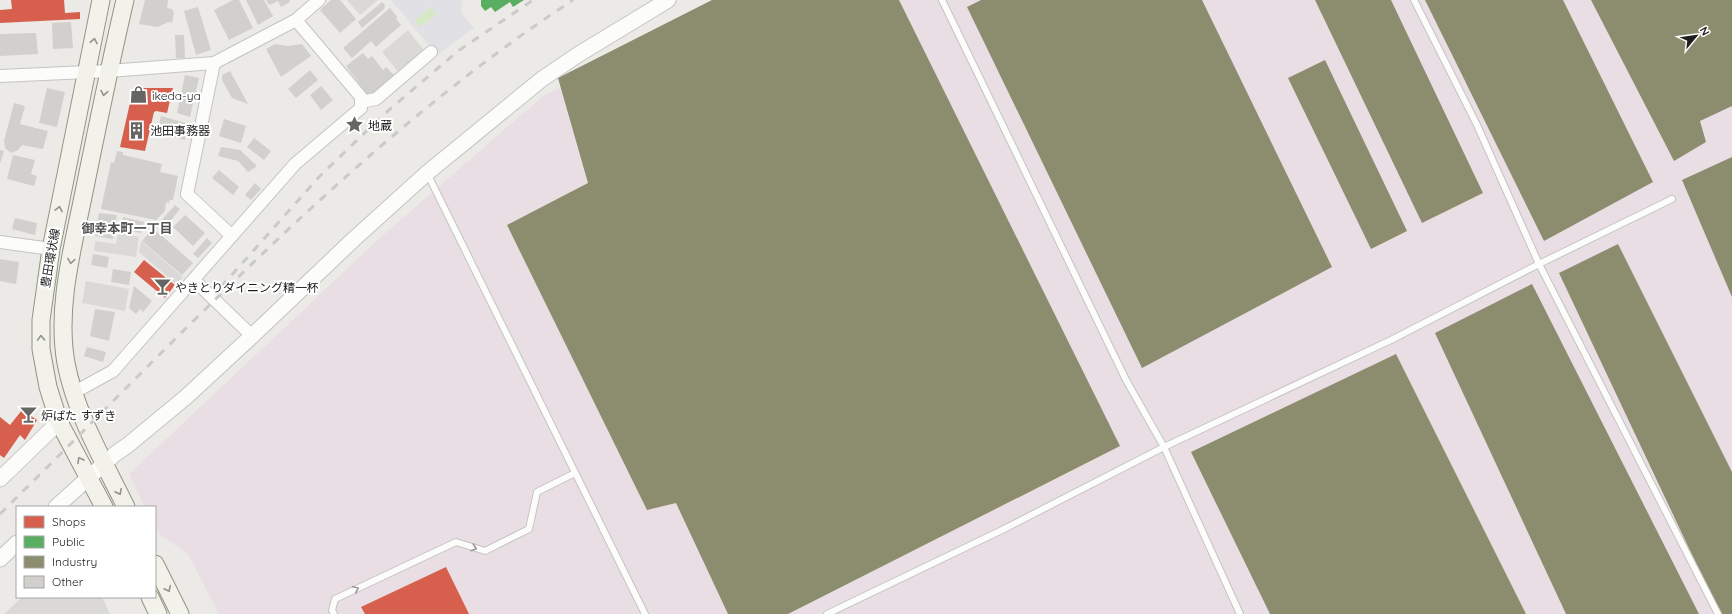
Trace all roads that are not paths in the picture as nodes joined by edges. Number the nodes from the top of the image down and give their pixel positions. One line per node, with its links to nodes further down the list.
1 (101, 0): 11 (main road, 豊田環状線, one-way to 1)
2 (124, 0): 10 (main road, 豊田環状線)
3 (320, 0): 7 (street)
4 (668, 0): 14 (street)
5 (942, 0): 24 (lane)
6 (1414, 0): 19 (lane)
7 (296, 20): 9 (street); 13 (street)
8 (431, 52): 13 (street)
9 (214, 63): 10 (street); 16 (street)
10 (109, 72): 11 (street); 22 (main road, 豊田環状線, one-way to 22)
11 (88, 73): 12 (street); 18 (main road, 豊田環状線, one-way to 11)
12 (0, 76)
13 (361, 102): 16 (street)
14 (427, 173): 21 (street); 26 (lane)
15 (1672, 199): 19 (lane)
16 (232, 236): 20 (street)
17 (0, 242): 18 (street)
18 (51, 249): 23 (main road, 豊田環状線, one-way to 18)
19 (1539, 264): 24 (lane); 42 (lane)
20 (194, 280): 21 (street); 22 (street)
21 (252, 336): 25 (street)
22 (73, 393): 25 (main road, 豊田環状線)
23 (59, 422): 27 (main road, 豊田環状線, one-way to 23); 28 (street)
24 (1164, 447): 40 (lane); 41 (lane)
25 (104, 463): 27 (street); 31 (main road, 豊田環状線, one-way to 31)
26 (575, 473): 38 (lane, one-way to 26); 39 (lane)
27 (89, 476): 29 (street); 30 (main road, 豊田環状線)
28 (0, 479)
29 (57, 506)
30 (104, 506)
31 (126, 506)
32 (16, 544): 33 (street)
33 (0, 559)
34 (156, 566): 37 (main road, one-way to 37)
35 (150, 598): 36 (main road)
36 (158, 614)
37 (180, 614)
38 (334, 614)
39 (645, 614)
40 (827, 614)
41 (1240, 614)
42 (1718, 614)

